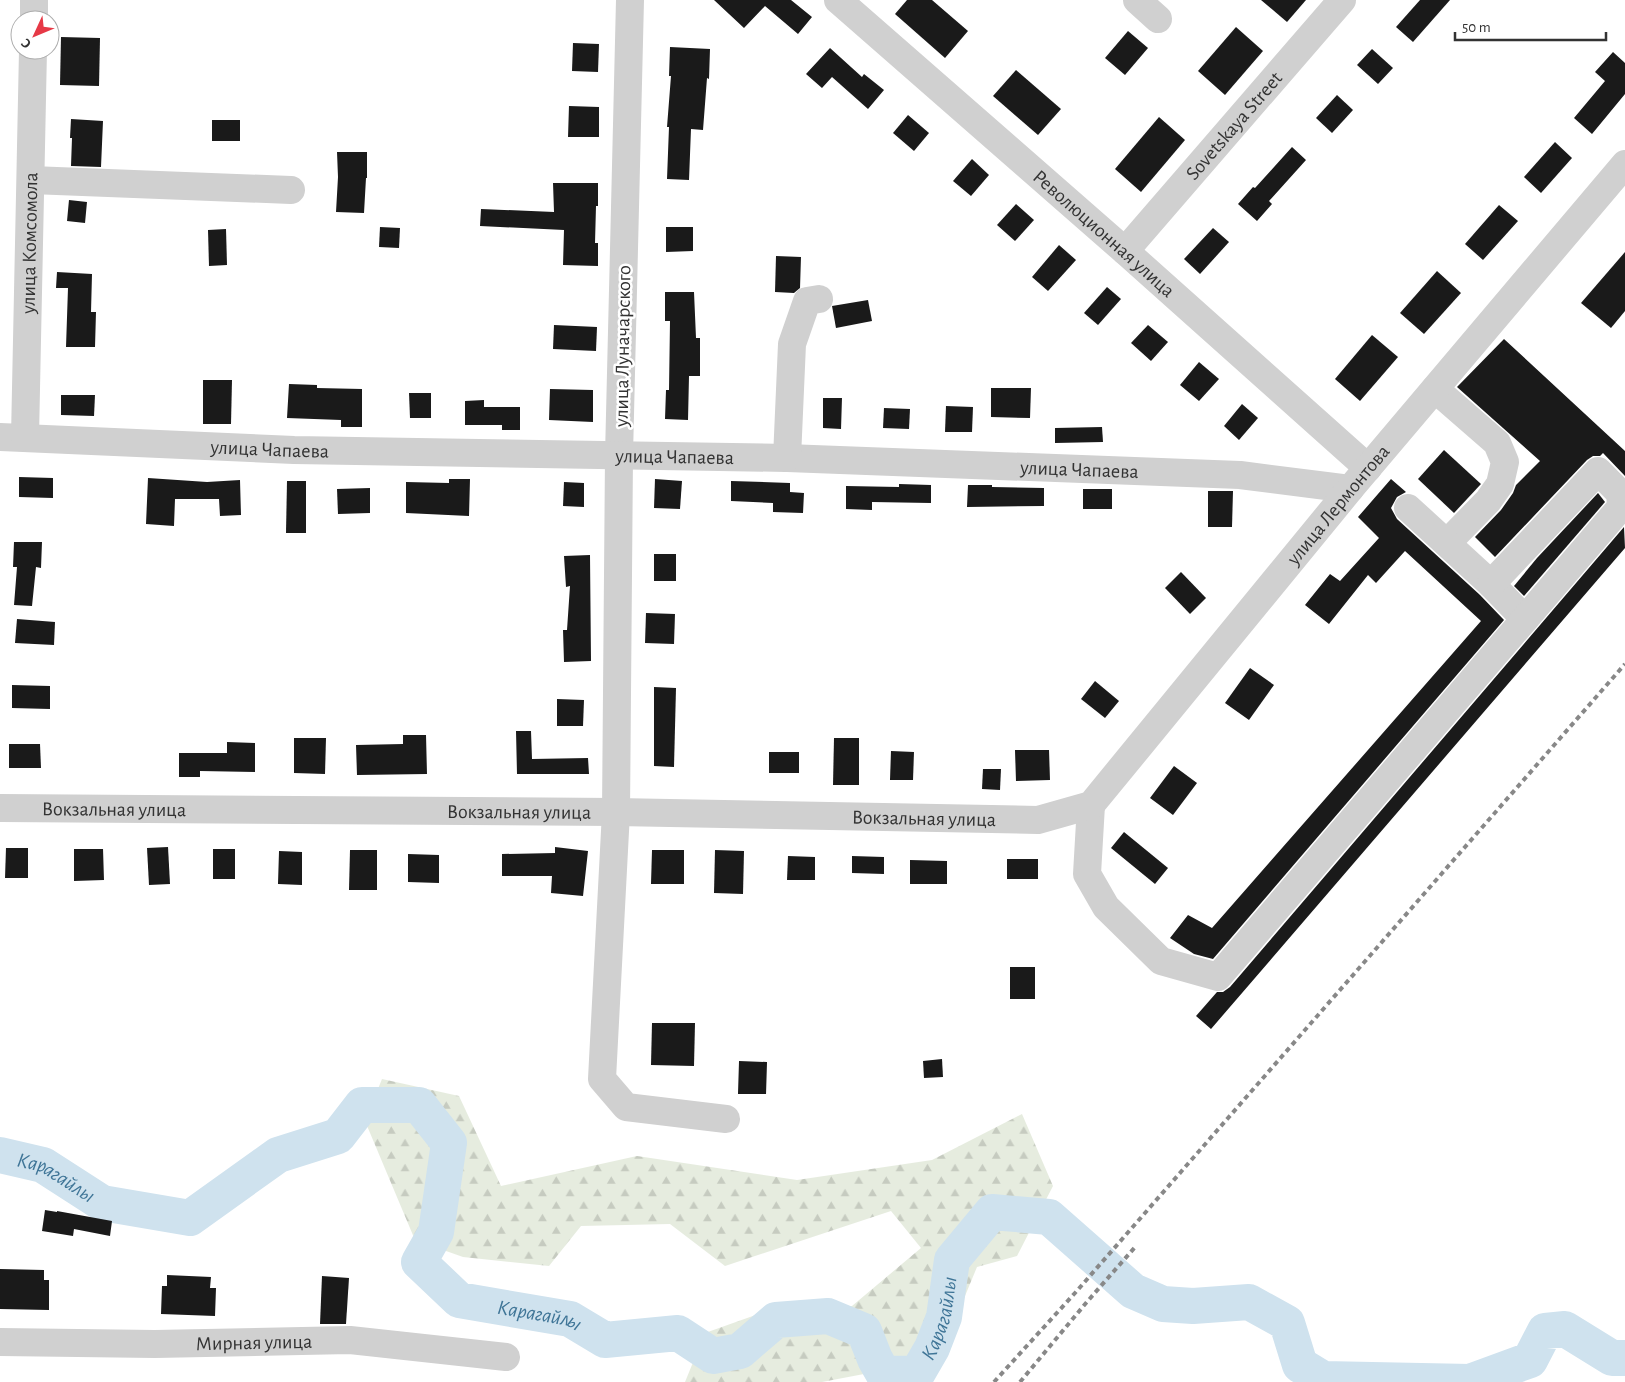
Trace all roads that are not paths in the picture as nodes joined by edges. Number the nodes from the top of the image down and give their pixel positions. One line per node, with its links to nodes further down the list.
1 (630, 0): 14 (street, улица Луначарского)
2 (838, 0): 10 (street, Революционная улица)
3 (1137, 0): 5 (street)
4 (1342, 0): 10 (street, Sovetskaya Street)
5 (1158, 19)
6 (33, 60): 8 (street, улица Комсомола)
7 (1625, 164): 12 (street, улица Лермонтова)
8 (31, 180): 9 (street); 13 (street, улица Комсомола)
9 (290, 190)
10 (1125, 251): 16 (street, Революционная улица)
11 (819, 299): 15 (street)
12 (1435, 389): 16 (street, улица Лермонтова); 19 (street)
13 (13, 437): 14 (street, улица Чапаева)
14 (619, 456): 15 (street, улица Чапаева); 24 (street, улица Луначарского)
15 (787, 458): 17 (street, улица Чапаева)
16 (1368, 468): 17 (street, улица Лермонтова)
17 (1350, 489): 22 (street, улица Лермонтова)
18 (1408, 508): 19 (street)
19 (1447, 543): 20 (street)
20 (1491, 584): 21 (street); 21 (street)
21 (1526, 618): 22 (street)
22 (1090, 805): 24 (street, Вокзальная улица)
23 (0, 808): 24 (street, Вокзальная улица)
24 (616, 812): 25 (street, улица Луначарского)
25 (726, 1119)
26 (0, 1342): 27 (street, Мирная улица)
27 (506, 1357)

